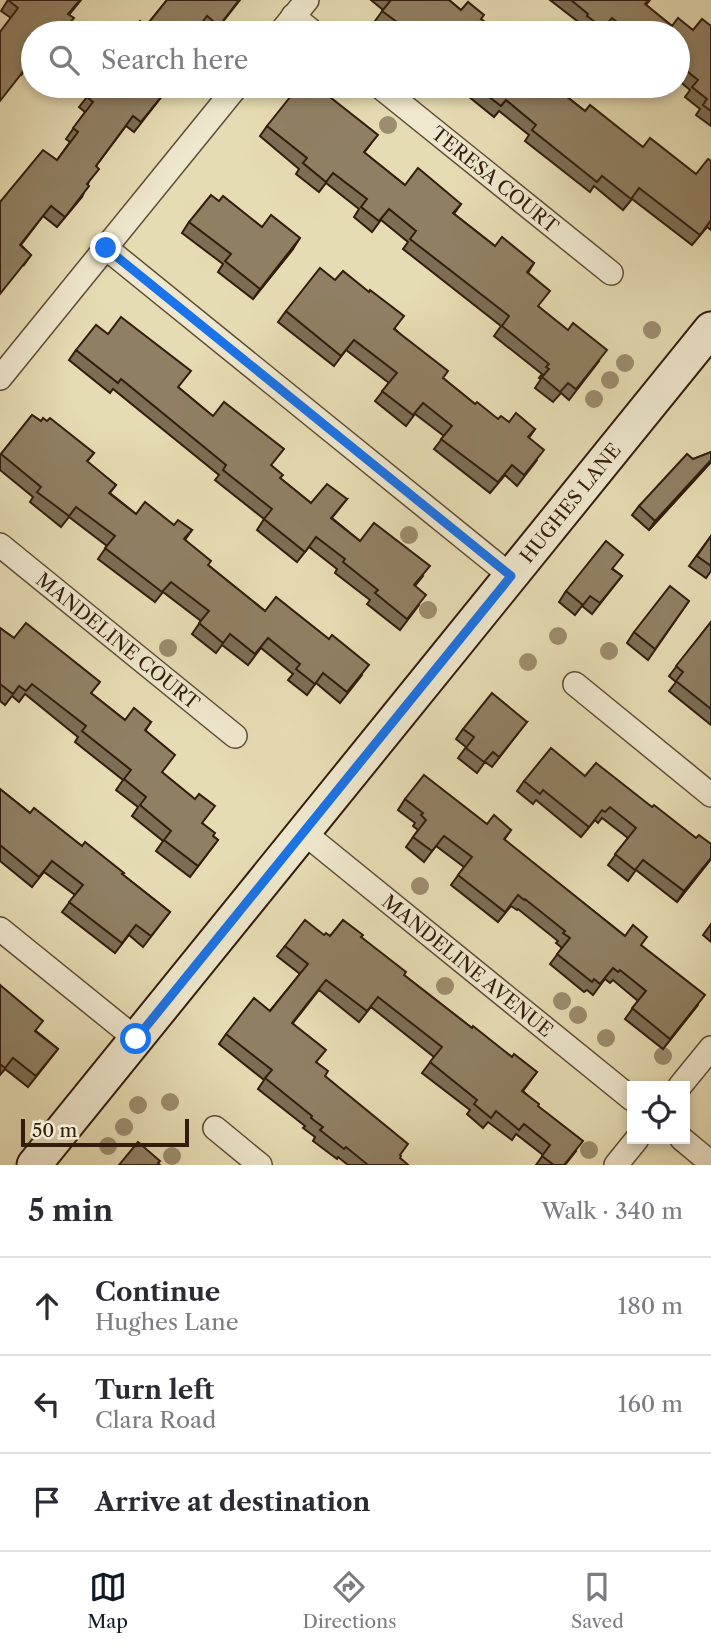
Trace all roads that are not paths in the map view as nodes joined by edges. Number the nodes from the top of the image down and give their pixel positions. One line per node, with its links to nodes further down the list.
1 (227, 98): 3 (street)
2 (394, 98): 4 (street, TERESA COURT)
3 (106, 248): 6 (street); 8 (street)
4 (611, 273)
5 (711, 329): 8 (street, HUGHES LANE)
6 (0, 379)
7 (0, 545): 10 (street, MANDELINE COURT)
8 (511, 576): 12 (street, HUGHES LANE)
9 (575, 684): 11 (street)
10 (235, 736)
11 (711, 794)
12 (303, 832): 14 (street, HUGHES LANE); 17 (street, MANDELINE AVENUE)
13 (0, 929): 14 (street)
14 (136, 1039): 22 (street, HUGHES LANE)
15 (711, 1048): 16 (street)
16 (684, 1081)
17 (627, 1095)
18 (215, 1128): 23 (street)
19 (633, 1144): 24 (street)
20 (688, 1144): 21 (street)
21 (711, 1163)
22 (34, 1165)
23 (260, 1165)
24 (616, 1165)

